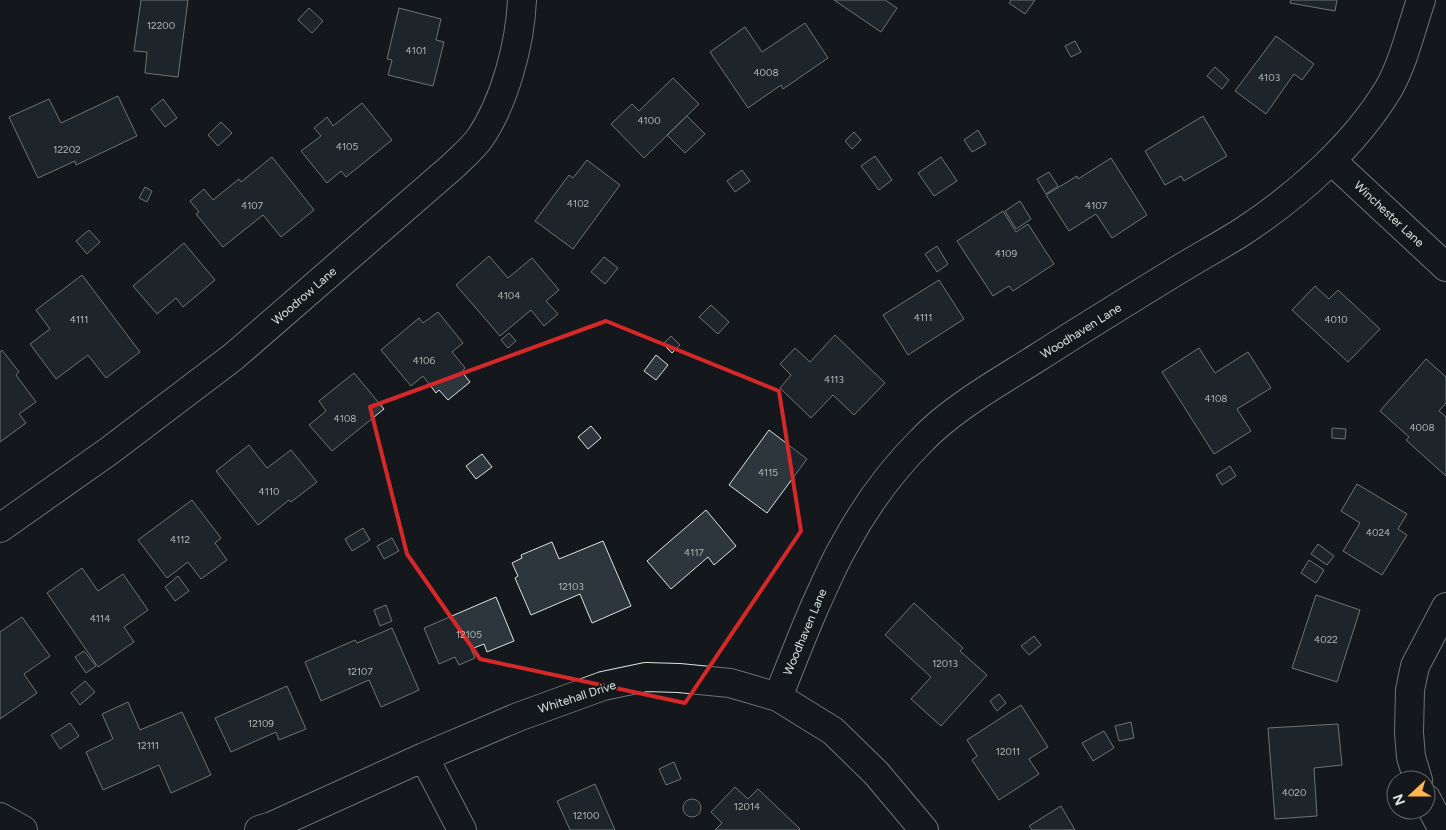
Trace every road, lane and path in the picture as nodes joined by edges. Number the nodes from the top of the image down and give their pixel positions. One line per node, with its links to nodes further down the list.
1 (522, 0): 5 (street, Woodrow Lane)
2 (1421, 0): 3 (street, Woodhaven Lane)
3 (1332, 161): 4 (street, Winchester Lane); 7 (street, Woodhaven Lane)
4 (1446, 266)
5 (0, 528)
6 (1446, 607): 9 (street)
7 (778, 697): 8 (street, Whitehall Drive); 15 (street, Whitehall Drive)
8 (424, 757): 13 (street, Whitehall Drive); 14 (street)
9 (1415, 770)
10 (0, 817): 12 (street)
11 (1436, 818): 16 (street)
12 (23, 830)
13 (259, 830)
14 (462, 830)
15 (924, 830)
16 (1442, 830)

